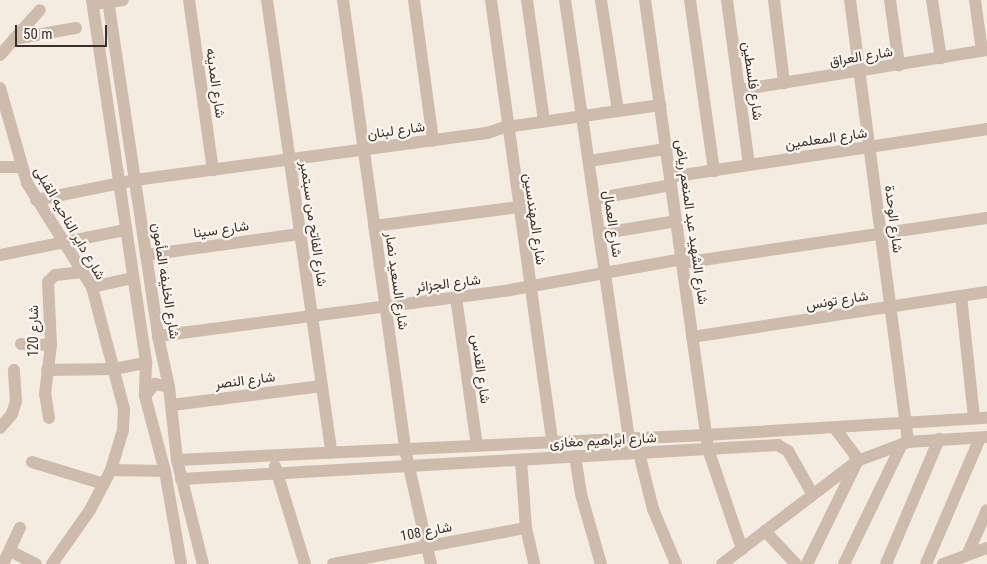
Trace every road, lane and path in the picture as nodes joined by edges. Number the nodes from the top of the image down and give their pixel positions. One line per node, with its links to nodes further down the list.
1 (123, 0): 18 (street)
2 (189, 0): 47 (street, شارع المدينه)
3 (267, 0): 42 (street, شارع الفاتح من سبتمبر)
4 (343, 0): 41 (street, شارع السعيد نصار)
5 (414, 0): 38 (street)
6 (491, 0): 36 (street, شارع المهندسين)
7 (527, 0): 35 (street)
8 (565, 0): 34 (street, شارع العمال)
9 (601, 0): 32 (street)
10 (645, 0): 31 (street, شارع الشهيد عبد المنعم رياض)
11 (690, 0): 48 (street)
12 (727, 0): 30 (street, شارع فلسطين)
13 (774, 0): 28 (street)
14 (850, 0): 27 (street, شارع الوحدة)
15 (890, 0): 26 (street)
16 (932, 0): 25 (street)
17 (975, 0): 23 (street)
18 (108, 1): 19 (street); 49 (street, شارع الخليفه المأمون)
19 (92, 2): 51 (street)
20 (40, 10): 22 (street)
21 (76, 28): 22 (street)
22 (14, 39): 24 (street)
23 (985, 51): 25 (street, شارع العراق)
24 (0, 55)
25 (941, 58): 26 (street, شارع العراق)
26 (899, 65): 27 (street, شارع العراق)
27 (859, 71): 28 (street, شارع العراق); 39 (street, شارع الوحدة)
28 (784, 83): 30 (street, شارع العراق)
29 (0, 88): 33 (street, شارع داير الناحيه القبلى)
30 (739, 90): 44 (street, شارع فلسطين)
31 (660, 105): 32 (street, شارع لبنان); 40 (street, شارع الشهيد عبد المنعم رياض)
32 (618, 111): 34 (street, شارع لبنان)
33 (4, 113): 45 (street, شارع داير الناحيه القبلى)
34 (582, 116): 35 (street, شارع لبنان); 43 (street, شارع العمال)
35 (544, 122): 36 (street, شارع لبنان)
36 (506, 127): 38 (street, شارع لبنان); 54 (street, شارع المهندسين)
37 (987, 130): 39 (street, شارع المعلمين)
38 (433, 141): 41 (street, شارع لبنان)
39 (869, 147): 44 (street, شارع المعلمين); 61 (street, شارع الوحدة)
40 (666, 149): 43 (street); 50 (street, شارع الشهيد عبد المنعم رياض)
41 (363, 150): 42 (street, شارع لبنان); 57 (street, شارع السعيد نصار)
42 (289, 160): 47 (street, شارع لبنان); 59 (street, شارع الفاتح من سبتمبر)
43 (589, 162): 52 (street, شارع العمال)
44 (749, 165): 48 (street, شارع المعلمين)
45 (21, 166): 46 (street); 53 (street, شارع داير الناحيه القبلى)
46 (0, 167)
47 (213, 170): 49 (street, شارع لبنان)
48 (714, 170): 50 (street, شارع المعلمين)
49 (135, 180): 51 (street, شارع لبنان); 64 (street, شارع الخليفه المأمون)
50 (671, 181): 52 (street, شارع المعلمين); 56 (street, شارع الشهيد عبد المنعم رياض)
51 (117, 183): 53 (street, شارع لبنان); 58 (street)
52 (594, 199): 60 (street, شارع العمال)
53 (36, 200): 62 (street, شارع داير الناحيه القبلى)
54 (518, 207): 57 (street); 69 (street, شارع المهندسين)
55 (987, 218): 61 (street, شارع الجزائر)
56 (676, 221): 60 (street); 65 (street, شارع الشهيد عبد المنعم رياض)
57 (374, 226): 74 (street, شارع السعيد نصار)
58 (125, 230): 62 (street); 68 (street)
59 (300, 234): 64 (street, شارع سينا); 76 (street, شارع الفاتح من سبتمبر)
60 (599, 234): 67 (street, شارع العمال)
61 (881, 234): 65 (street, شارع الجزائر); 75 (street, شارع الوحدة)
62 (64, 242): 63 (street); 66 (street, شارع داير الناحيه القبلى)
63 (0, 255)
64 (146, 255): 77 (street, شارع الخليفه المأمون)
65 (682, 261): 67 (street, شارع الجزائر); 78 (street, شارع الشهيد عبد المنعم رياض)
66 (84, 272): 70 (street, شارع داير الناحيه القبلى); 80 (street, شارع 120)
67 (605, 272): 69 (street, شارع الجزائر); 98 (street, شارع العمال)
68 (133, 278): 70 (street); 81 (street)
69 (529, 286): 73 (street, شارع الجزائر); 100 (street, شارع المهندسين)
70 (92, 287): 82 (street, شارع داير الناحيه القبلى)
71 (987, 292): 72 (street, شارع تونس)
72 (961, 296): 75 (street, شارع تونس); 91 (street)
73 (456, 297): 74 (street, شارع الجزائر); 102 (street, شارع القدس)
74 (385, 306): 76 (street, شارع الجزائر); 103 (street, شارع السعيد نصار)
75 (890, 307): 78 (street, شارع تونس); 93 (street, شارع الوحدة)
76 (312, 316): 77 (street, شارع الجزائر); 85 (street, شارع الفاتح من سبتمبر)
77 (158, 336): 86 (street, شارع الخليفه المأمون)
78 (692, 337): 96 (street, شارع الشهيد عبد المنعم رياض)
79 (21, 344): 80 (street)
80 (51, 345): 84 (street, شارع 120)
81 (146, 363): 82 (street); 87 (street)
82 (114, 369): 84 (street); 114 (street, شارع داير الناحيه القبلى)
83 (14, 370): 89 (street)
84 (47, 370): 90 (street, شارع 120)
85 (322, 386): 88 (street, شارع النصر); 105 (street, شارع الفاتح من سبتمبر)
86 (169, 387): 87 (street); 88 (street, شارع الخليفه المأمون)
87 (145, 396): 115 (street)
88 (172, 404): 109 (street, شارع الخليفه المأمون)
89 (6, 414): 94 (street)
90 (49, 418)
91 (974, 418): 92 (street, شارع ابراهيم مغازى); 93 (street, شارع ابراهيم مغازى)
92 (987, 418)
93 (905, 422): 95 (street, شارع ابراهيم مغازى); 101 (street, شارع الوحدة)
94 (0, 428)
95 (835, 428): 96 (street, شارع ابراهيم مغازى); 111 (street)
96 (706, 435): 98 (street, شارع ابراهيم مغازى); 104 (street, شارع الشهيد عبد المنعم رياض)
97 (983, 437): 99 (street); 145 (street)
98 (629, 439): 100 (street, شارع ابراهيم مغازى); 106 (street, شارع العمال)
99 (939, 439): 101 (street); 144 (street)
100 (552, 442): 102 (street, شارع ابراهيم مغازى)
101 (905, 443): 111 (street); 143 (street)
102 (477, 446): 103 (street, شارع ابراهيم مغازى)
103 (405, 449): 105 (street, شارع ابراهيم مغازى); 113 (street, شارع السعيد نصار)
104 (708, 449): 106 (street, شارع ابراهيم مغازى); 119 (street, شارع ابراهيم مغازى); 126 (street, شارع الشهيد عبد المنعم رياض)
105 (332, 452): 107 (street, شارع ابراهيم مغازى)
106 (635, 453): 108 (street, شارع ابراهيم مغازى); 139 (street, شارع العمال)
107 (272, 456): 109 (street, شارع ابراهيم مغازى); 116 (street)
108 (575, 456): 110 (street, شارع ابراهيم مغازى); 138 (street)
109 (177, 460): 117 (street, شارع الخليفه المأمون)
110 (521, 460): 113 (street, شارع ابراهيم مغازى); 122 (street)
111 (857, 461): 119 (street); 142 (street)
112 (32, 462): 118 (street)
113 (408, 466): 116 (street, شارع ابراهيم مغازى); 124 (street, شارع السعيد نصار)
114 (111, 470): 115 (street); 118 (street, شارع داير الناحيه القبلى)
115 (165, 471): 132 (street)
116 (277, 473): 117 (street, شارع ابراهيم مغازى); 134 (street)
117 (181, 478): 133 (street, شارع الخليفه المأمون)
118 (104, 484): 131 (street, شارع داير الناحيه القبلى)
119 (812, 493): 123 (street)
120 (987, 510): 128 (street)
121 (20, 528): 127 (street)
122 (526, 528): 124 (street, شارع 108); 137 (street)
123 (765, 531): 126 (street); 141 (street)
124 (426, 546): 135 (street, شارع 108); 136 (street, شارع السعيد نصار)
125 (987, 548): 128 (street)
126 (742, 549): 140 (street)
127 (10, 552): 129 (street); 130 (street)
128 (968, 553): 146 (street)
129 (2, 564)
130 (36, 564)
131 (52, 564)
132 (181, 564)
133 (203, 564)
134 (305, 564)
135 (333, 564)
136 (431, 564)
137 (534, 564)
138 (601, 564)
139 (676, 564)
140 (722, 564)
141 (796, 564)
142 (807, 564)
143 (844, 564)
144 (886, 564)
145 (926, 564)
146 (943, 564)

